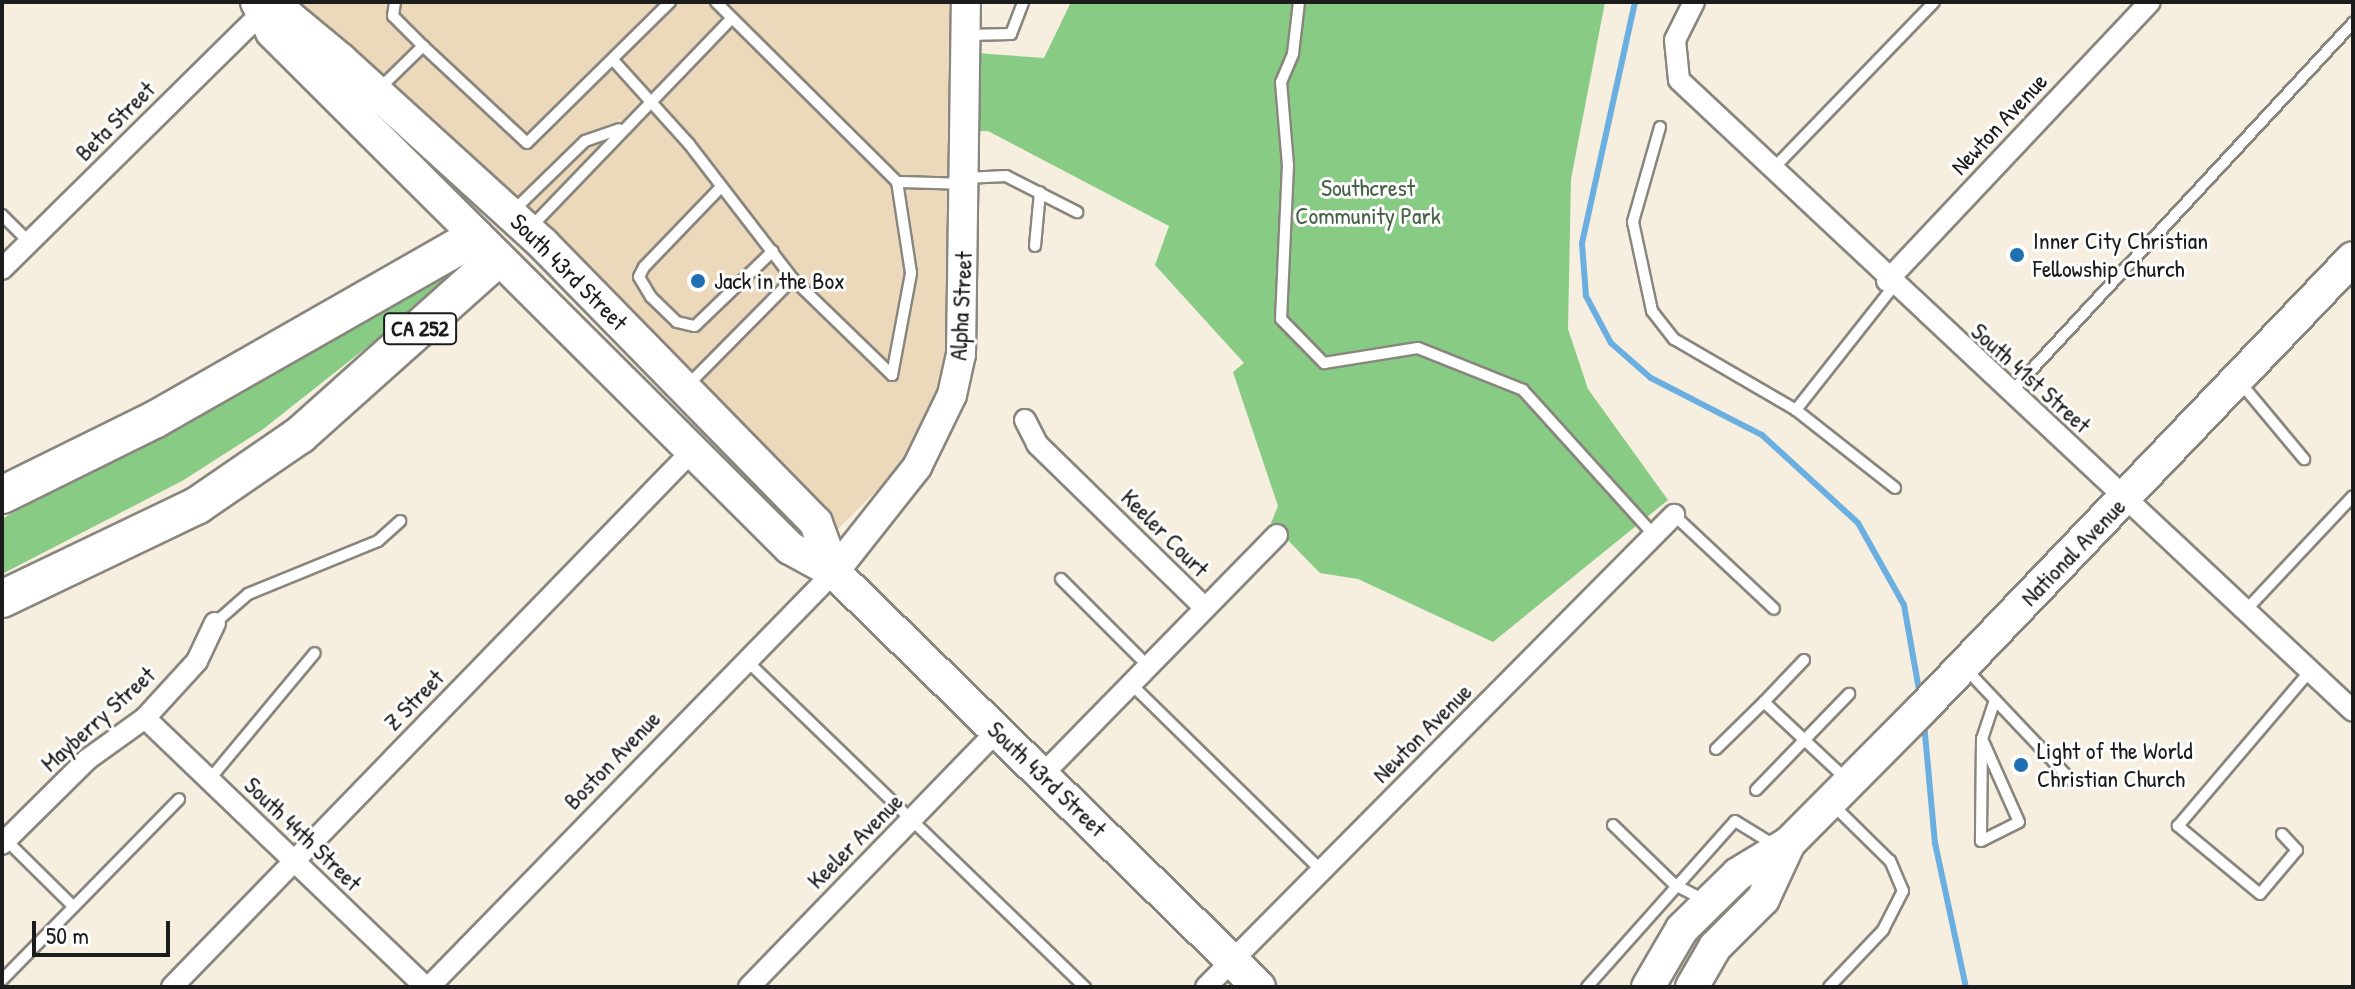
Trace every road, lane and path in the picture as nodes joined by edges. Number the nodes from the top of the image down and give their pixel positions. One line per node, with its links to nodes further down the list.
1 (395, 2): 14 (lane)
2 (670, 2): 15 (lane)
3 (716, 2): 11 (lane)
4 (966, 2): 13 (street, Alpha Street)
5 (1023, 2): 13 (lane)
6 (1299, 2): 50 (lane)
7 (1694, 2): 20 (street, South 41st Street)
8 (1934, 2): 20 (lane)
9 (2150, 2): 35 (street, Newton Avenue)
10 (261, 6): 16 (main road, South 43rd Street); 28 (street, Beta Street); 30 (main road, South 43rd Street)
11 (732, 18): 17 (lane); 22 (lane)
12 (2353, 23): 38 (lane)
13 (965, 34): 21 (street, Alpha Street)
14 (423, 46): 15 (lane); 16 (lane)
15 (614, 61): 17 (lane)
16 (375, 93): 27 (main road, South 43rd Street)
17 (651, 98): 19 (lane); 23 (lane)
18 (1660, 127): 39 (lane)
19 (619, 129): 27 (lane); 27 (lane)
20 (1772, 170): 35 (street, South 41st Street)
21 (963, 181): 22 (lane); 24 (lane); 51 (street, Alpha Street)
22 (897, 182): 34 (lane)
23 (721, 187): 31 (lane); 31 (lane)
24 (1040, 192): 25 (lane); 29 (lane)
25 (1077, 212)
26 (2, 215): 28 (lane)
27 (519, 221): 30 (main road); 37 (main road, South 43rd Street)
28 (29, 242): 33 (street, Beta Street)
29 (1035, 246)
30 (486, 248): 41 (main road, South 43rd Street); 44 (highway); 53 (highway, CA 252)
31 (773, 251): 34 (lane)
32 (2353, 258): 36 (main road, National Avenue)
33 (2, 269)
34 (793, 279): 37 (lane)
35 (1890, 284): 38 (street, South 41st Street); 39 (lane)
36 (2237, 380): 42 (lane); 46 (main road, National Avenue)
37 (685, 389): 51 (main road, South 43rd Street)
38 (2009, 395): 46 (street, South 41st Street)
39 (1796, 410): 43 (lane)
40 (1025, 420): 54 (street, Keeler Court)
41 (693, 450): 51 (main road, South 43rd Street); 85 (street, Z Street)
42 (2304, 459)
43 (1895, 488)
44 (6, 493)
45 (2353, 496): 56 (lane)
46 (2125, 499): 56 (street, South 41st Street); 62 (main road, National Avenue)
47 (1674, 515): 50 (street, Newton Avenue); 55 (lane)
48 (400, 521): 57 (lane)
49 (1277, 535): 54 (street)
50 (1654, 535): 86 (street, Newton Avenue)
51 (834, 572): 59 (street, Boston Avenue); 70 (main road, South 43rd Street)
52 (1061, 579): 61 (lane)
53 (2, 599)
54 (1205, 608): 61 (street)
55 (1774, 609)
56 (2246, 610): 63 (street, South 41st Street)
57 (215, 623): 69 (street, Mayberry Street)
58 (315, 653): 75 (lane)
59 (745, 660): 80 (lane); 93 (street, Boston Avenue)
60 (1804, 660): 67 (lane)
61 (1148, 666): 64 (street)
62 (1961, 669): 66 (lane); 78 (main road, National Avenue)
63 (2310, 671): 68 (street, South 41st Street); 82 (lane)
64 (1130, 683): 74 (street); 86 (lane)
65 (1849, 694): 71 (lane)
66 (1995, 700): 72 (lane); 76 (lane)
67 (1764, 702): 71 (lane); 73 (lane)
68 (2353, 711)
69 (145, 718): 75 (street, South 44th Street); 83 (street, Mayberry Street)
70 (997, 731): 74 (main road, South 43rd Street); 80 (street, Keeler Avenue)
71 (1803, 739): 77 (lane); 78 (lane)
72 (1982, 739): 72 (lane)
73 (1716, 749)
74 (1044, 773): 90 (main road, South 43rd Street)
75 (209, 780): 85 (street, South 44th Street)
76 (2071, 780)
77 (1756, 790)
78 (1839, 792): 84 (main road, National Avenue); 102 (lane)
79 (179, 799): 89 (lane)
80 (911, 822): 94 (street, Keeler Avenue); 95 (lane)
81 (1613, 825): 87 (lane)
82 (2282, 834)
83 (4, 842): 89 (lane)
84 (1784, 846): 87 (lane); 88 (main road, National Avenue); 101 (main road, National Avenue)
85 (294, 862): 92 (street, Z Street); 93 (street, South 44th Street)
86 (1321, 870): 90 (street, Newton Avenue)
87 (1675, 885): 88 (lane); 98 (lane)
88 (1709, 903): 99 (main road, National Avenue); 100 (main road)
89 (74, 907): 91 (lane)
90 (1235, 960): 96 (street, Newton Avenue); 97 (main road, South 43rd Street)
91 (2, 980)
92 (172, 987)
93 (428, 987)
94 (749, 987)
95 (1085, 987)
96 (1206, 987)
97 (1259, 987)
98 (1587, 987)
99 (1648, 987)
100 (1675, 987)
101 (1692, 987)
102 (1829, 987)

